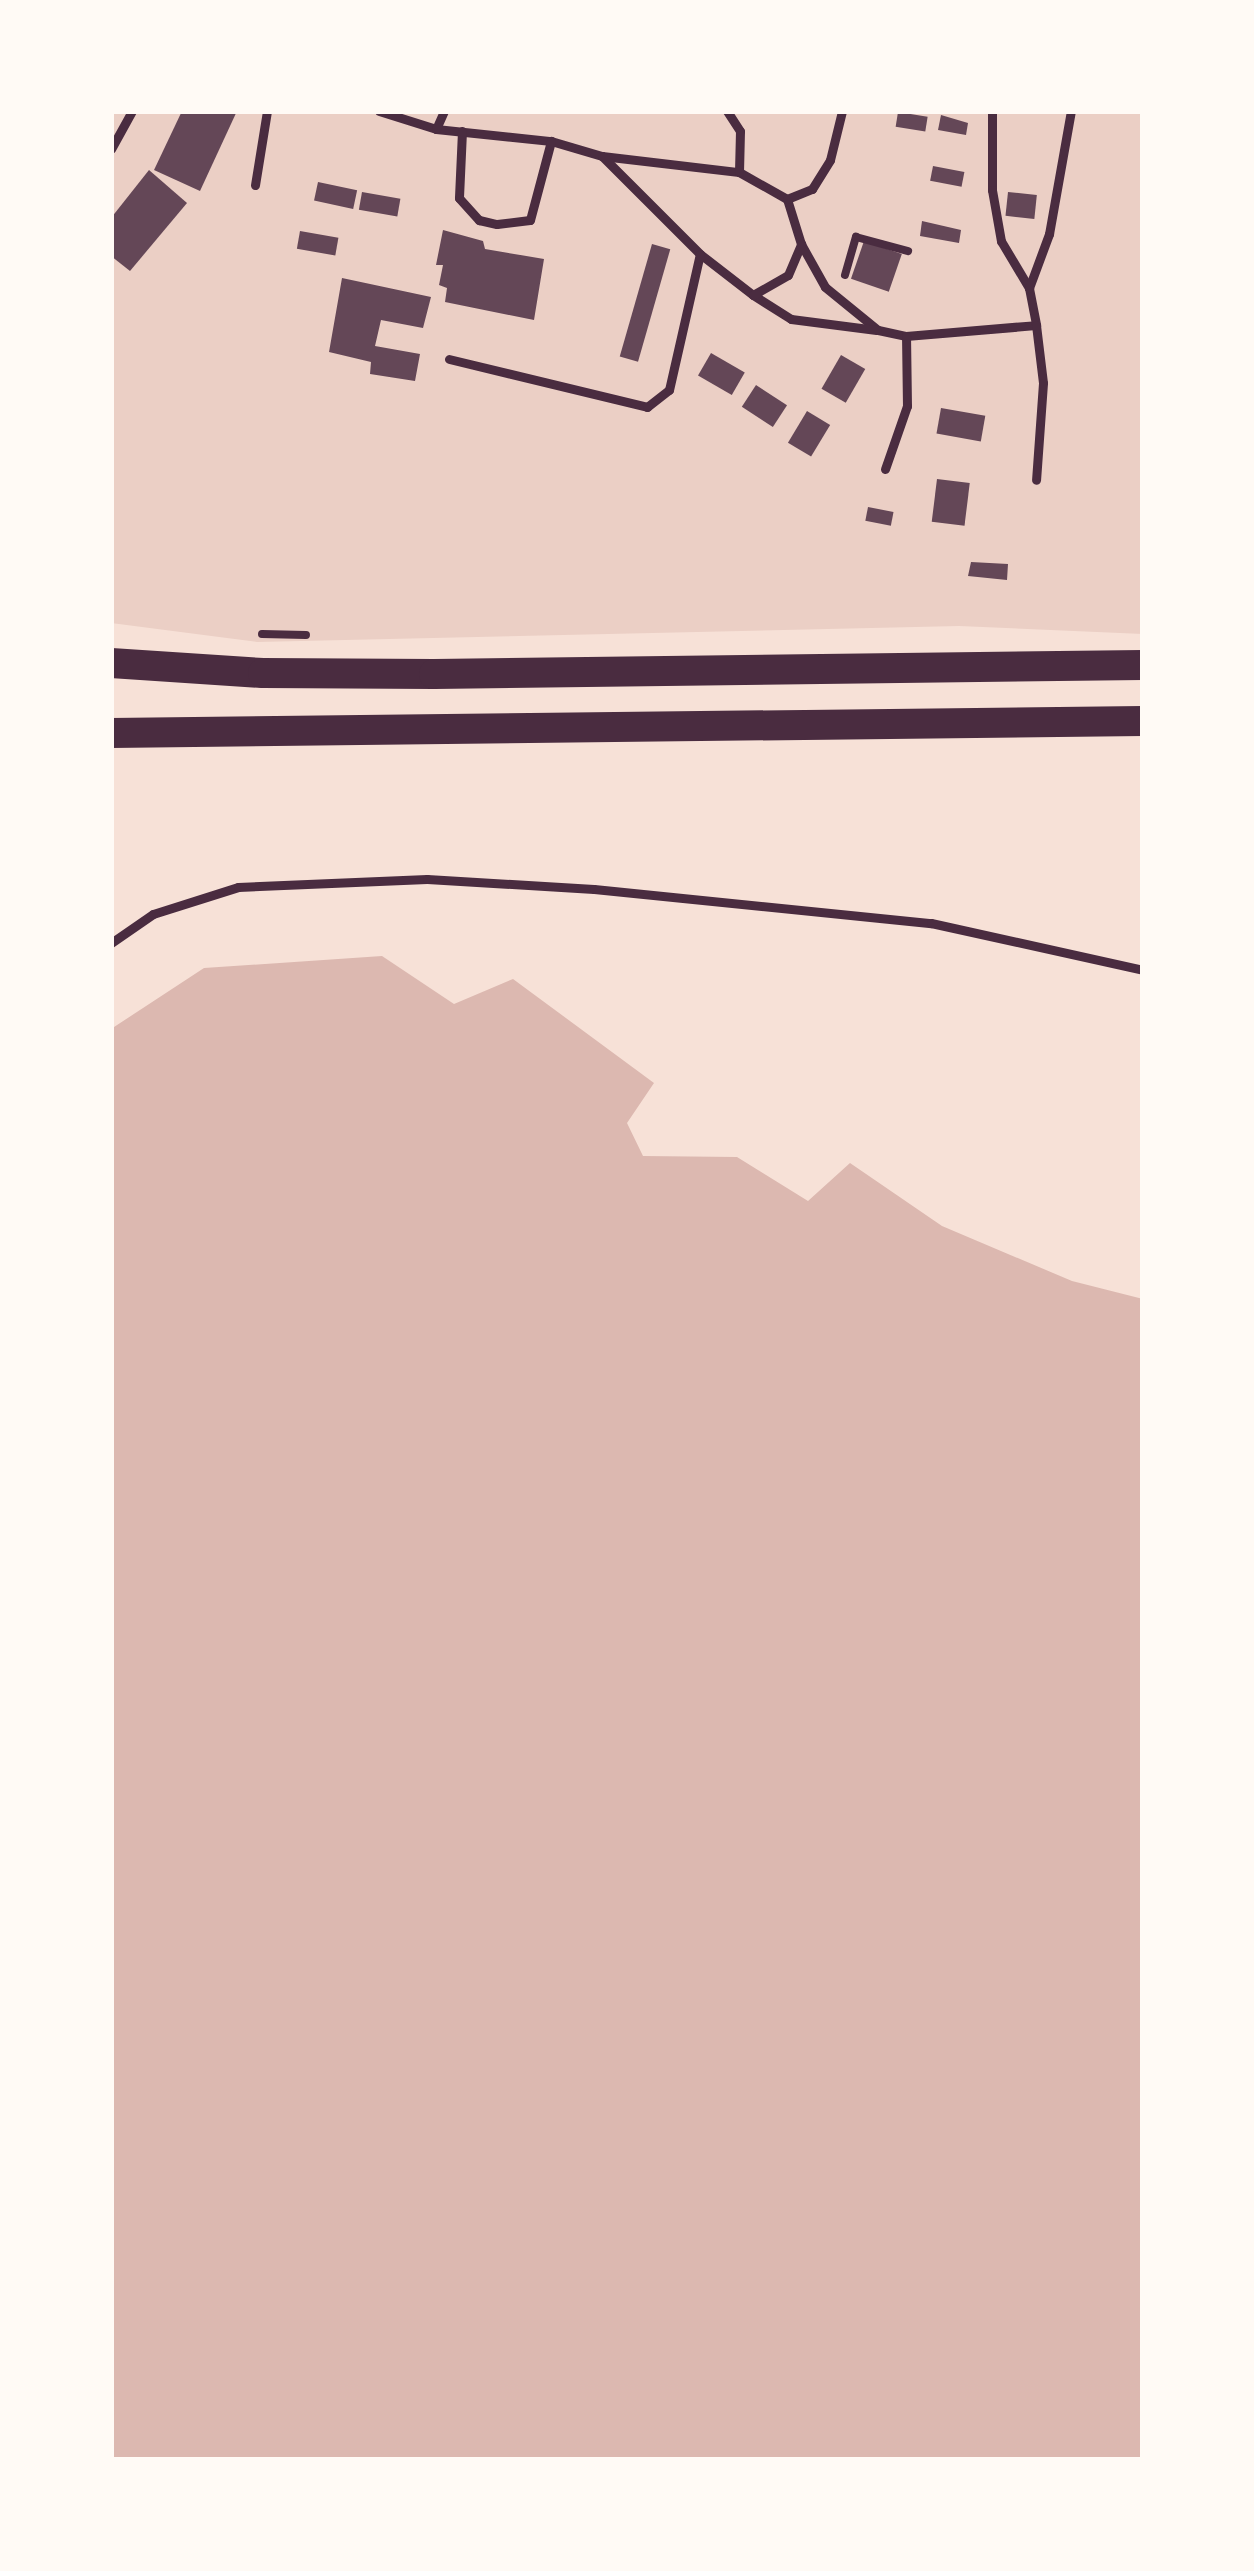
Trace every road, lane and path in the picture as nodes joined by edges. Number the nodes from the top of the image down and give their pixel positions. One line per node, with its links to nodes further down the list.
1 (132, 111): 12 (lane)
2 (267, 111): 15 (lane)
3 (379, 111): 9 (lane)
4 (444, 111): 9 (lane)
5 (728, 111): 14 (lane)
6 (842, 111): 16 (lane)
7 (992, 111): 20 (lane)
8 (1071, 111): 20 (lane)
9 (436, 129): 10 (lane)
10 (463, 131): 11 (lane); 11 (lane)
11 (551, 141): 13 (lane)
12 (111, 149)
13 (602, 156): 14 (lane); 19 (lane)
14 (739, 172): 16 (lane)
15 (255, 185)
16 (787, 199): 17 (lane)
17 (801, 244): 21 (lane); 22 (lane)
18 (908, 251): 22 (path)
19 (700, 254): 21 (lane); 26 (lane)
20 (1029, 288): 23 (lane)
21 (753, 295): 24 (lane)
22 (838, 300): 24 (lane)
23 (1036, 325): 25 (lane); 28 (lane)
24 (878, 330): 25 (lane)
25 (906, 336): 27 (lane)
26 (449, 359)
27 (885, 469)
28 (1036, 480)
29 (111, 663): 30 (highway)
30 (1143, 665)
31 (1143, 721): 32 (highway)
32 (111, 733)
33 (111, 943): 34 (lane)
34 (1143, 970)

